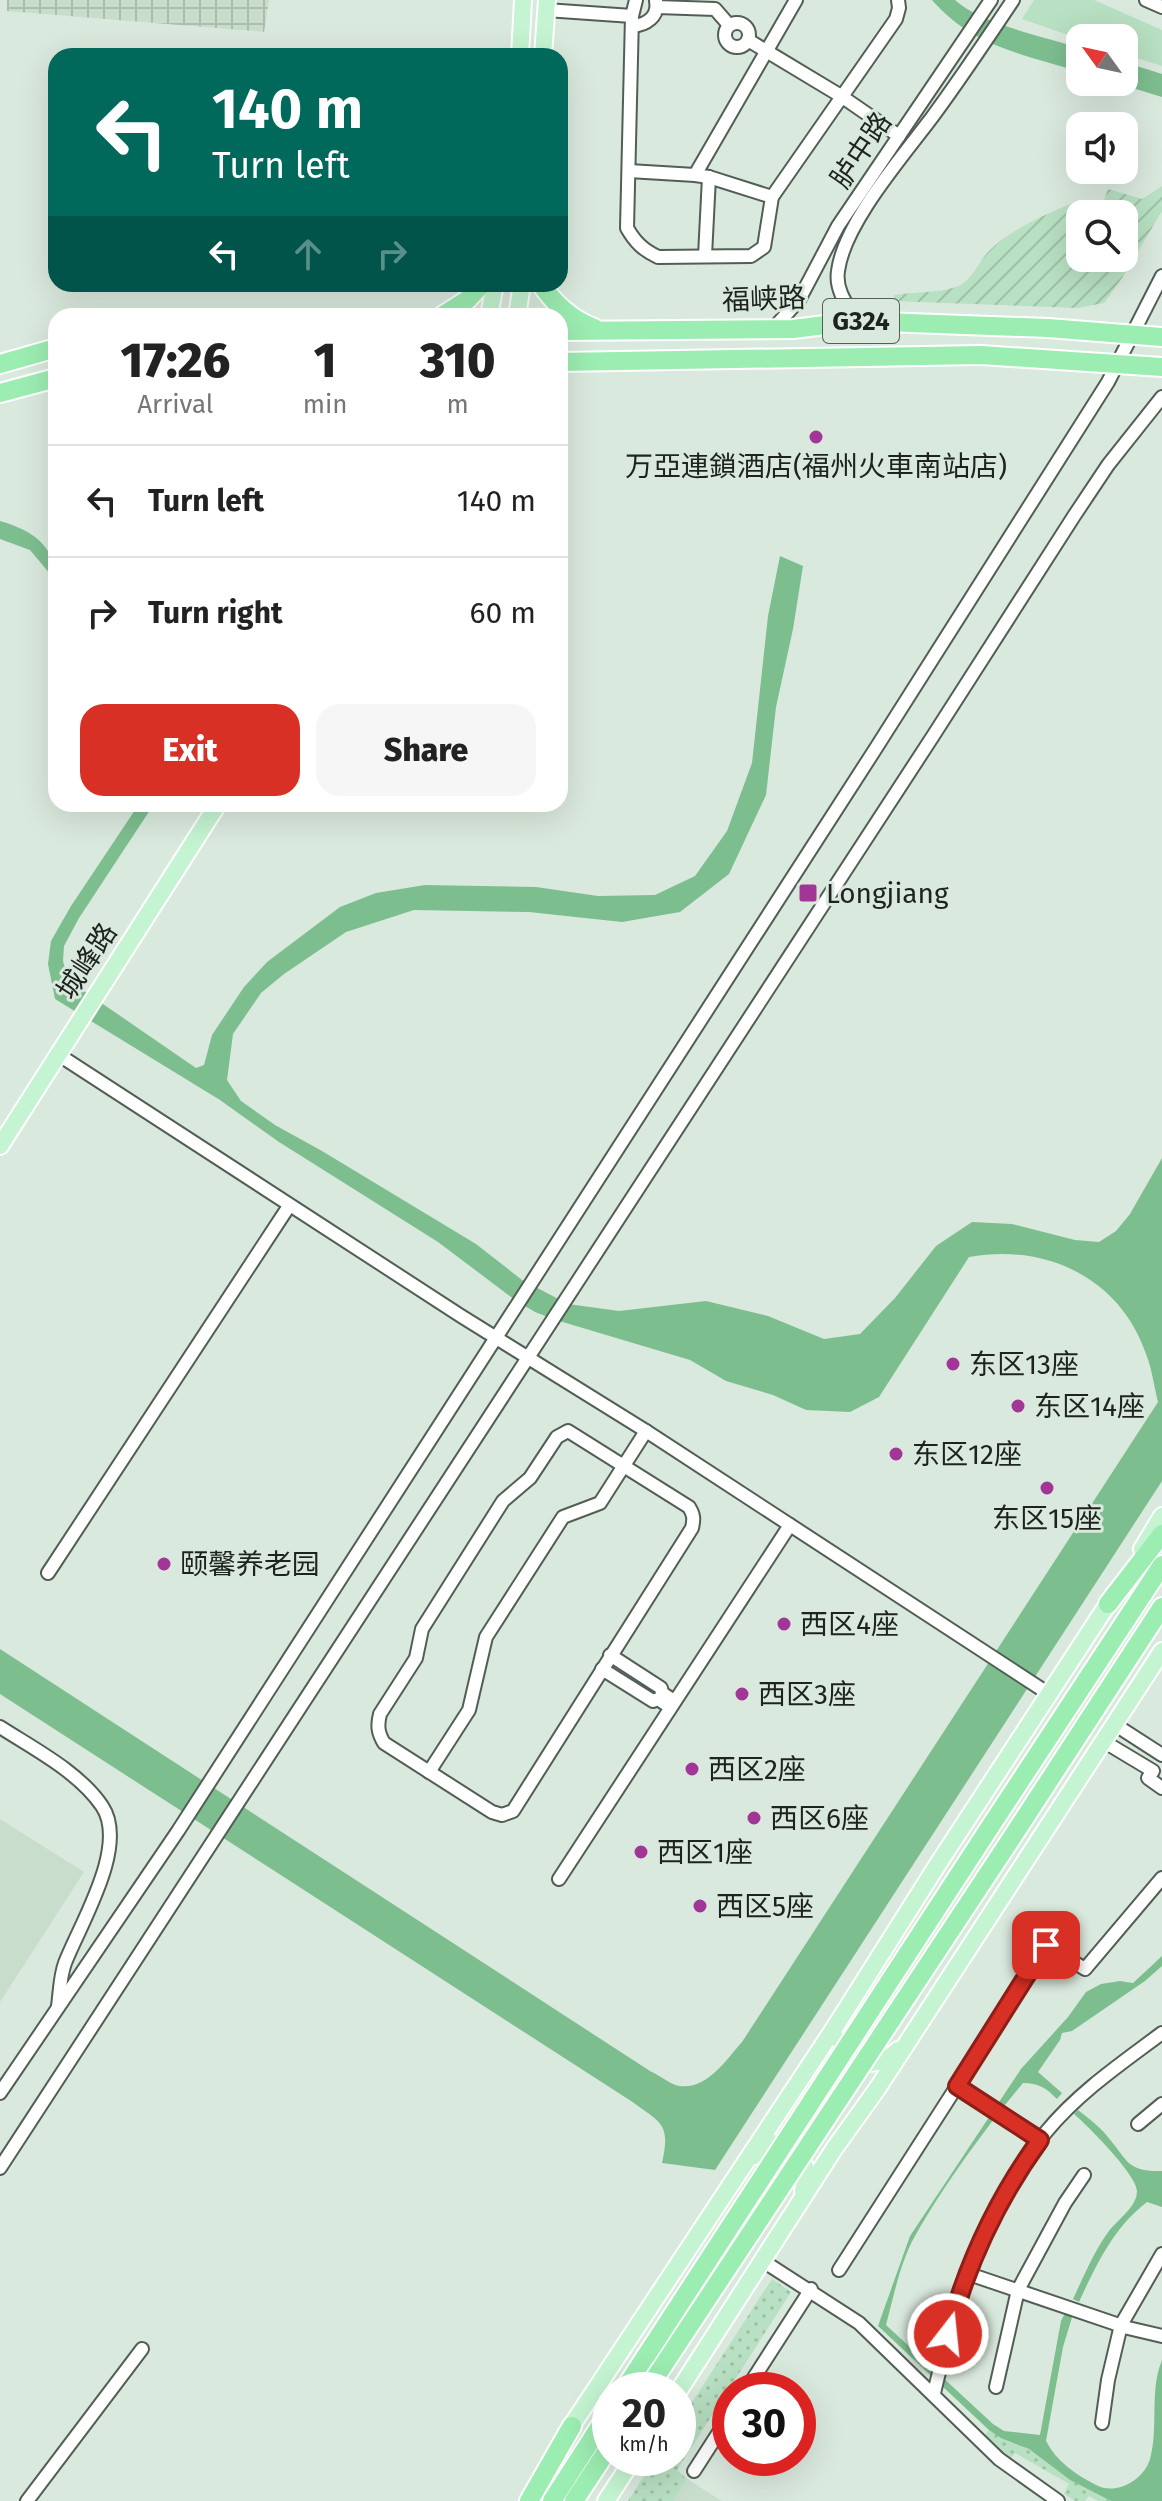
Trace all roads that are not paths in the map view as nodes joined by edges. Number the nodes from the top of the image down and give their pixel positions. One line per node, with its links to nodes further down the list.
1 (523, 0): 13 (main road)
2 (636, 0): 12 (street)
3 (796, 0): 15 (street)
4 (898, 0): 16 (street)
5 (991, 0): 17 (street, 胪中路)
6 (1013, 0): 29 (street, 胪中路)
7 (1146, 0): 11 (street)
8 (656, 3): 10 (street); 12 (street)
9 (547, 5): 12 (street); 14 (main road)
10 (718, 5): 15 (street)
11 (1162, 7)
12 (632, 21): 18 (street)
13 (520, 48)
14 (544, 48)
15 (766, 51): 16 (street); 19 (street)
16 (841, 96): 17 (street); 21 (street)
17 (899, 136): 30 (street, 胪中路)
18 (629, 171): 19 (street); 22 (street)
19 (695, 175): 20 (street)
20 (709, 177): 21 (street); 22 (street)
21 (772, 197): 22 (street)
22 (705, 256)
23 (1162, 276): 34 (street)
24 (474, 292): 26 (highway)
25 (546, 292): 27 (highway)
26 (454, 308)
27 (561, 308)
28 (568, 314): 32 (highway)
29 (857, 321): 30 (highway, 福峡路 / G324); 34 (highway, 福峡路 / G324)
30 (773, 329): 33 (highway, 福峡路 / G324)
31 (568, 331): 32 (highway, 福峡路 / G324)
32 (605, 331): 33 (highway, 福峡路 / G324)
33 (633, 331): 37 (highway)
34 (1131, 336): 35 (highway, 福峡路 / G324); 40 (street)
35 (1162, 337)
36 (48, 350): 41 (highway)
37 (632, 360): 38 (highway, 福峡路 / G324); 40 (highway, 福峡路 / G324)
38 (600, 361): 39 (highway, 福峡路 / G324); 43 (highway)
39 (568, 362)
40 (1117, 362): 42 (highway, 福峡路 / G324); 51 (street)
41 (0, 364)
42 (1162, 367)
43 (568, 371)
44 (48, 380): 45 (highway)
45 (0, 393)
46 (1162, 397): 52 (street)
47 (213, 812): 48 (main road, 城峰路)
48 (59, 1055): 49 (main road, 城峰路); 50 (street)
49 (0, 1146)
50 (289, 1206): 51 (street); 59 (street)
51 (495, 1337): 52 (street); 75 (street)
52 (527, 1357): 53 (street); 84 (street)
53 (646, 1431): 54 (street); 56 (street)
54 (624, 1465): 63 (street); 71 (street); 71 (street)
55 (1162, 1516): 60 (main road)
56 (790, 1525): 65 (street); 66 (street)
57 (1162, 1534): 60 (highway)
58 (1162, 1565): 97 (highway, bridge)
59 (48, 1573)
60 (1108, 1604): 65 (main road)
61 (1162, 1607): 98 (highway, bridge)
62 (1162, 1651): 67 (main road)
63 (610, 1655): 64 (street); 66 (street)
64 (602, 1669): 66 (street); 71 (street)
65 (1049, 1694): 76 (main road)
66 (672, 1704): 74 (street)
67 (1114, 1724): 69 (main road); 70 (street)
68 (0, 1727): 75 (street)
69 (1103, 1741): 72 (street); 78 (main road)
70 (1162, 1755)
71 (429, 1772)
72 (1162, 1788)
73 (1162, 1878): 79 (street)
74 (559, 1879)
75 (58, 2008): 80 (street)
76 (835, 2027): 78 (main road); 85 (main road)
77 (1162, 2033): 83 (street)
78 (905, 2044): 87 (main road)
79 (957, 2086): 83 (street); 90 (street)
80 (0, 2093)
81 (1162, 2104): 82 (street)
82 (1138, 2124)
83 (1040, 2140): 91 (street)
84 (0, 2168)
85 (739, 2171): 87 (main road); 104 (main road)
86 (1084, 2175): 93 (street)
87 (796, 2207): 89 (main road)
88 (1162, 2254): 94 (street)
89 (763, 2261): 92 (street); 99 (main road)
90 (839, 2270)
91 (966, 2273): 93 (street); 101 (street)
92 (811, 2289): 100 (street); 101 (street)
93 (1018, 2290): 94 (street); 102 (street)
94 (1121, 2325): 95 (street); 103 (street)
95 (1162, 2336)
96 (142, 2349): 110 (street)
97 (636, 2372)
98 (659, 2372)
99 (691, 2372)
100 (758, 2372)
101 (936, 2383): 116 (street)
102 (996, 2387)
103 (1102, 2423)
104 (572, 2426): 111 (main road); 112 (highway)
105 (592, 2439): 113 (highway)
106 (712, 2443): 107 (street)
107 (696, 2468)
108 (592, 2474): 114 (highway)
109 (622, 2476): 115 (main road)
110 (27, 2501)
111 (522, 2501)
112 (529, 2501)
113 (552, 2501)
114 (574, 2501)
115 (606, 2501)
116 (1058, 2501)

